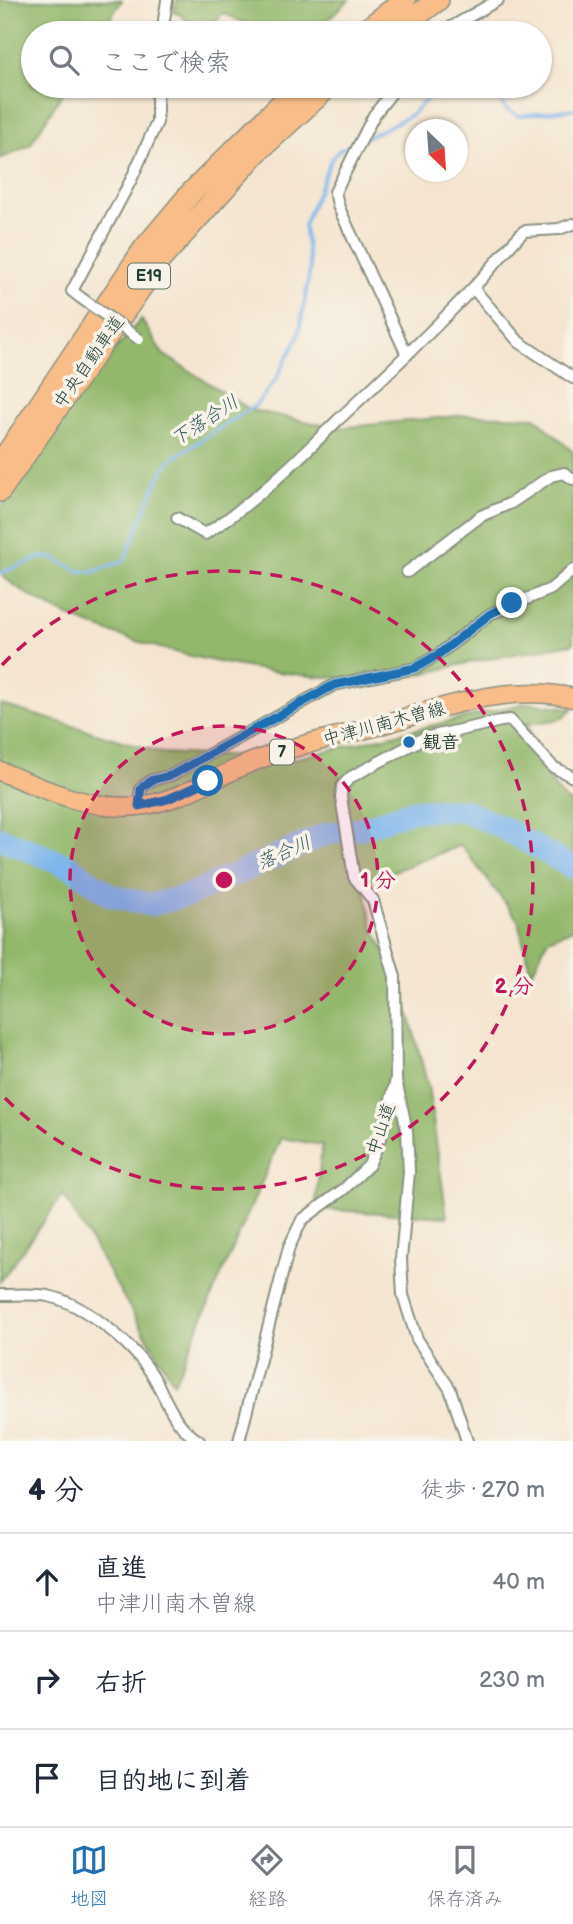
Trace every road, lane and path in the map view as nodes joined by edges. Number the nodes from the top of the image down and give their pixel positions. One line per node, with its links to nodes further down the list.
1 (167, 0): 5 (street)
2 (405, 0): 6 (highway)
3 (438, 0): 7 (highway)
4 (498, 0): 8 (street)
5 (164, 21)
6 (378, 21)
7 (409, 21)
8 (462, 21)
9 (157, 98): 15 (street, bridge)
10 (287, 98): 18 (highway, 中央自動車道 / E19)
11 (316, 98): 20 (highway, 中央自動車道 / E19)
12 (387, 98): 16 (street)
13 (573, 224): 14 (street)
14 (473, 288): 16 (street); 17 (street)
15 (139, 339)
16 (407, 355): 21 (street)
17 (573, 378)
18 (0, 464)
19 (573, 479): 23 (street)
20 (0, 491)
21 (177, 518)
22 (573, 570): 27 (street)
23 (407, 572)
24 (573, 698): 27 (main road, 中津川南木曽線 / 7)
25 (0, 771): 27 (main road, 中津川南木曽線 / 7)
26 (573, 777): 28 (street, 中山道)
27 (139, 806)
28 (396, 1080): 31 (street, 中山道); 32 (street)
29 (0, 1294): 30 (street)
30 (199, 1441)
31 (239, 1441)
32 (467, 1441)

